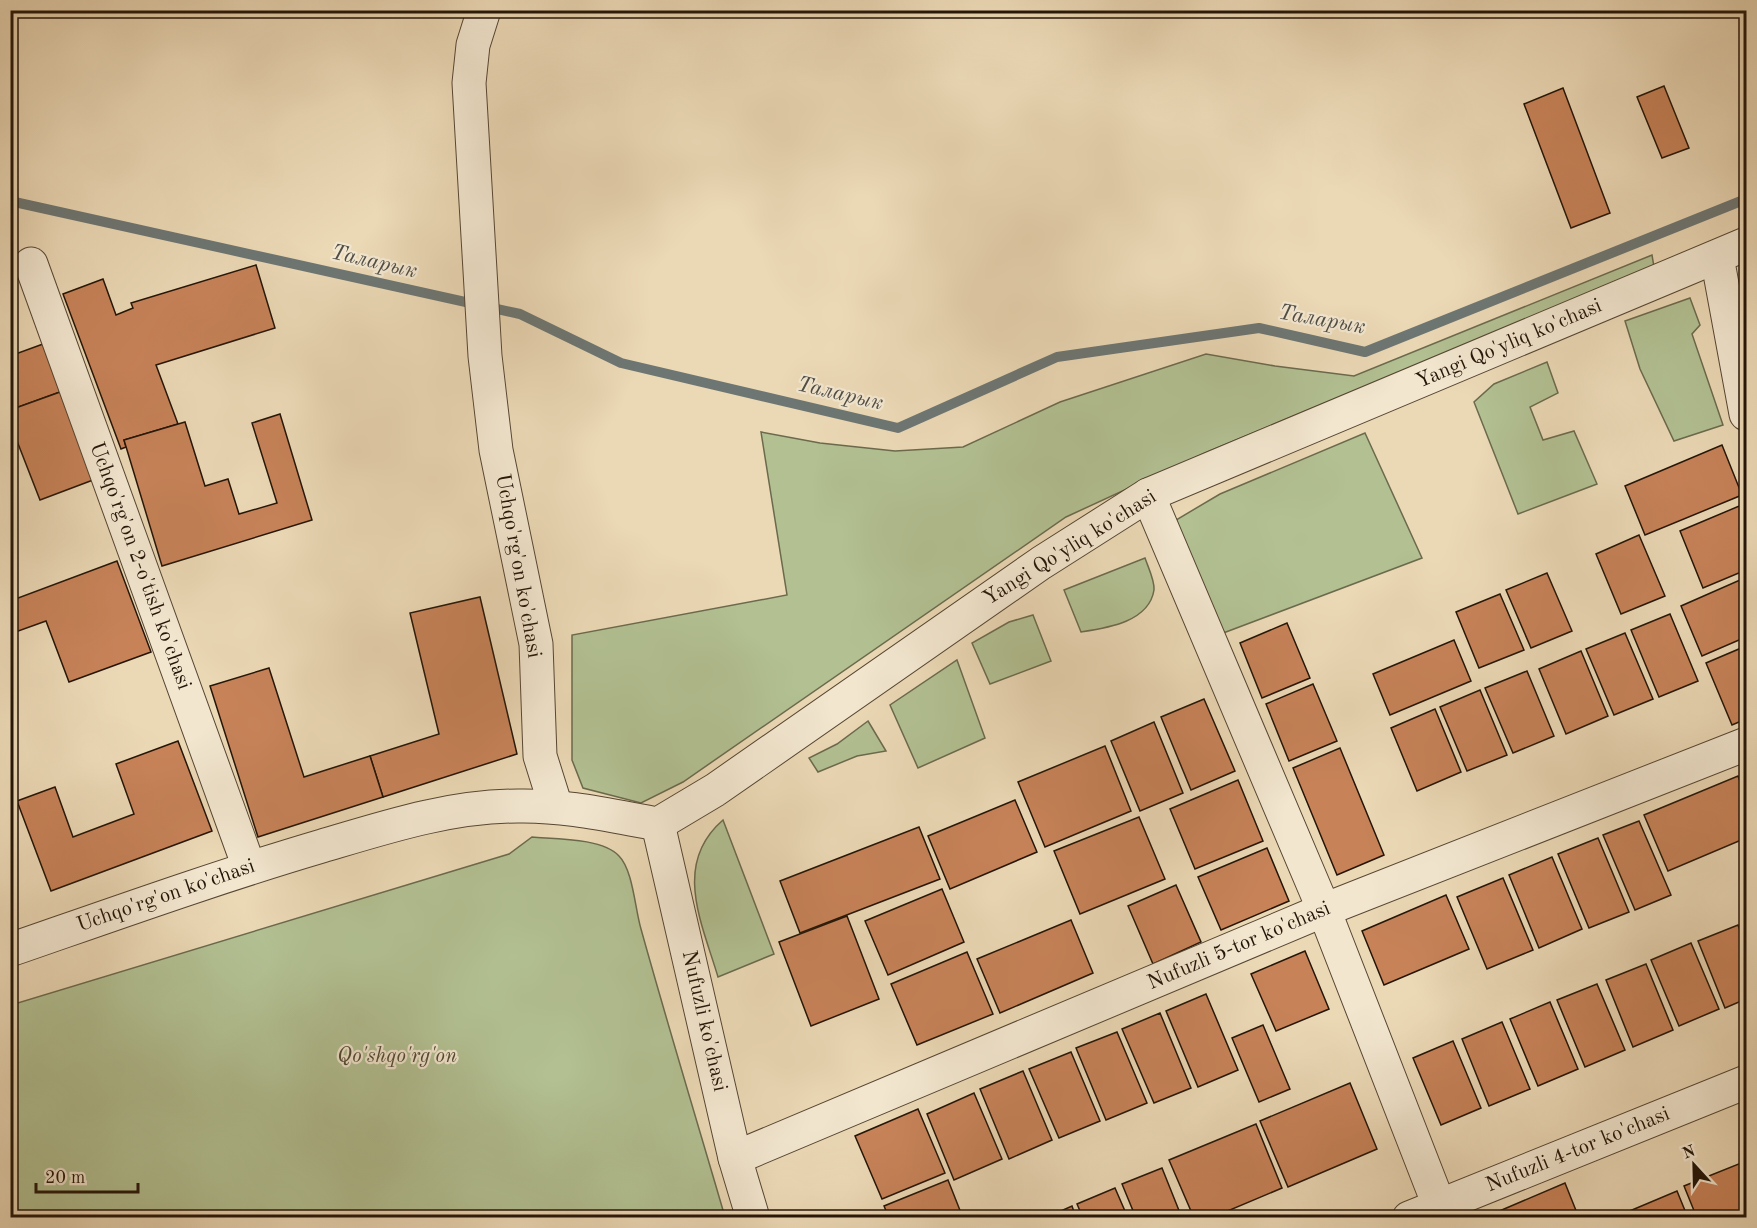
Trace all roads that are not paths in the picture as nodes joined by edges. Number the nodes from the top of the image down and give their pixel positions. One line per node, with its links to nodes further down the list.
1 (484, 10): 8 (street, Uchqo'rg'on ko'chasi)
2 (1746, 244): 3 (street, Yangi Qo'yliq ko'chasi)
3 (1717, 257): 5 (street); 6 (street, Yangi Qo'yliq ko'chasi)
4 (31, 264): 10 (street, Uchqo'rg'on 2-o'tish ko'chasi)
5 (1746, 414)
6 (1148, 495): 9 (street, Yangi Qo'yliq ko'chasi); 11 (street)
7 (1746, 744): 11 (street, Nufuzli 5-tor ko'chasi)
8 (556, 807): 9 (street); 10 (street, Uchqo'rg'on ko'chasi)
9 (658, 824): 14 (street, Nufuzli ko'chasi)
10 (249, 867): 12 (street, Uchqo'rg'on ko'chasi)
11 (1324, 910): 14 (street, Nufuzli 5-tor ko'chasi); 15 (street)
12 (10, 950)
13 (1746, 1082): 15 (street, Nufuzli 4-tor ko'chasi)
14 (735, 1158): 16 (street, Nufuzli ko'chasi)
15 (1442, 1211): 17 (street, Nufuzli 4-tor ko'chasi)
16 (753, 1218)
17 (1409, 1218)

